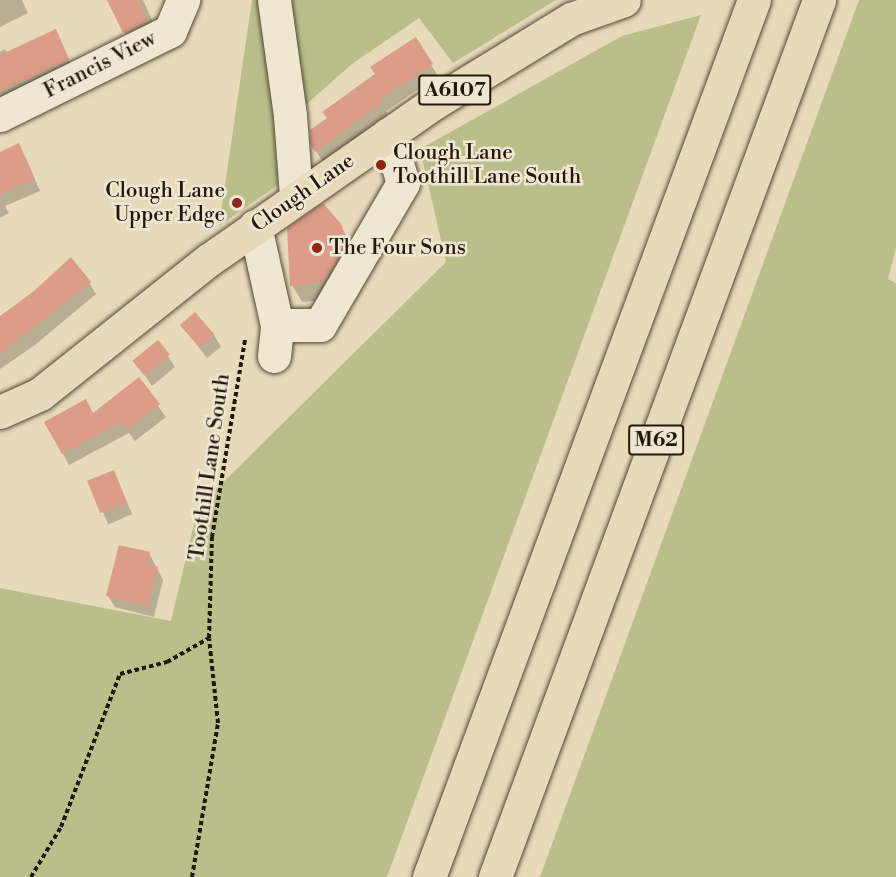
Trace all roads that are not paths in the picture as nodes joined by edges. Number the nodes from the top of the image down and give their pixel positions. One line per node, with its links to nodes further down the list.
1 (183, 0): 6 (street, Francis View)
2 (274, 0): 8 (street)
3 (624, 0): 7 (main road, Clough Lane / A6107)
4 (819, 1): 12 (main road, M62)
5 (752, 5): 11 (main road, M62)
6 (0, 115)
7 (388, 134): 8 (main road, Clough Lane / A6107); 9 (street)
8 (296, 196): 9 (main road, Clough Lane / A6107)
9 (255, 226): 10 (main road, Clough Lane / A6107)
10 (0, 412)
11 (429, 877)
12 (495, 877)

